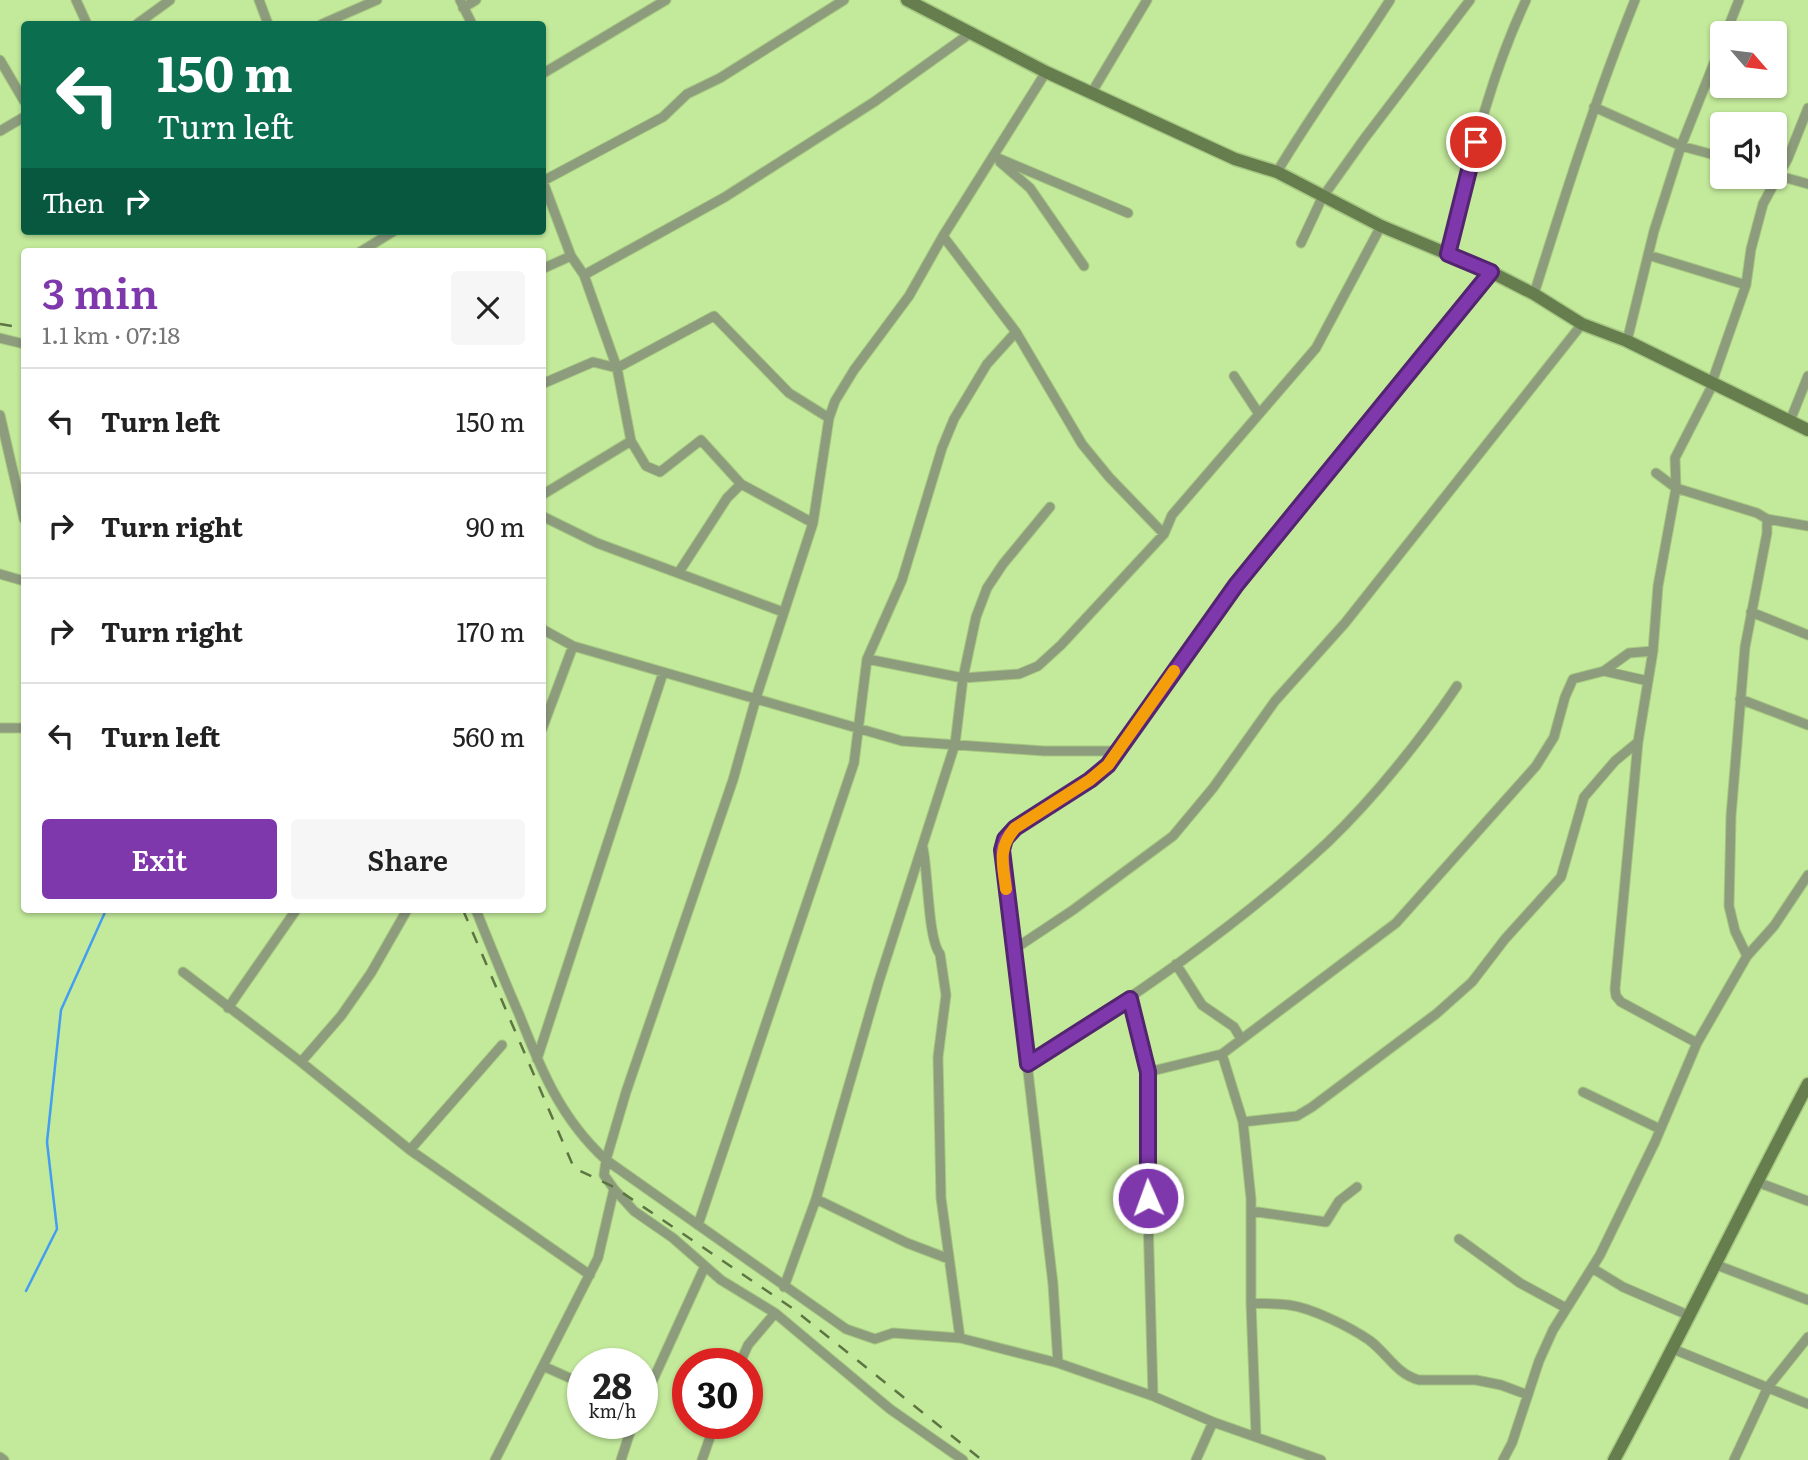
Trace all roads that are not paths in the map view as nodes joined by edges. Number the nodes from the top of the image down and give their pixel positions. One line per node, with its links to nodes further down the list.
1 (76, 0): 16 (street)
2 (170, 0): 17 (street)
3 (259, 0): 18 (street)
4 (476, 0): 15 (street)
5 (666, 0): 24 (street)
6 (844, 0): 38 (street)
7 (907, 0): 22 (street)
8 (1147, 0): 27 (street)
9 (1390, 0): 37 (street)
10 (1470, 0): 43 (street)
11 (1526, 0): 50 (street)
12 (1635, 0): 29 (street)
13 (1739, 0): 21 (street)
14 (371, 1): 19 (street)
15 (462, 4): 20 (street)
16 (86, 21)
17 (141, 21)
18 (267, 21)
19 (328, 21)
20 (470, 21)
21 (1731, 21)
22 (972, 33): 25 (street); 56 (street)
23 (0, 60): 28 (street)
24 (546, 72)
25 (1046, 72): 27 (street); 35 (street)
26 (1710, 73): 33 (street)
27 (1092, 92): 37 (street)
28 (21, 96)
29 (1594, 107): 33 (street); 58 (street)
30 (1808, 108): 36 (street)
31 (21, 119): 32 (street)
32 (0, 131)
33 (1681, 146): 34 (street); 51 (street)
34 (1710, 154)
35 (993, 156): 44 (street); 47 (street); 53 (street)
36 (1787, 160)
37 (1277, 172): 43 (street)
38 (546, 178)
39 (1787, 179): 40 (street)
40 (1808, 184)
41 (546, 188): 52 (street)
42 (1770, 189): 57 (street)
43 (1322, 198): 45 (street); 48 (street)
44 (1128, 213)
45 (1381, 226): 50 (street); 69 (street)
46 (388, 235): 49 (street)
47 (943, 236): 60 (street); 71 (street)
48 (1301, 243)
49 (366, 248)
50 (1448, 254): 55 (street)
51 (1648, 255): 57 (street); 62 (street)
52 (571, 256): 54 (street); 56 (street)
53 (1084, 266)
54 (546, 267)
55 (1491, 272): 58 (street); 110 (street)
56 (584, 275): 64 (street)
57 (1746, 285): 68 (street)
58 (1534, 294): 59 (street)
59 (1582, 324): 62 (street); 116 (street)
60 (1016, 332): 85 (street); 95 (street)
61 (0, 338): 63 (street)
62 (1627, 341): 68 (street)
63 (21, 343)
64 (617, 368): 67 (street); 71 (street); 74 (street)
65 (1234, 376): 69 (street)
66 (1808, 376): 72 (street)
67 (546, 382)
68 (1713, 383): 72 (street); 77 (street)
69 (1259, 414): 85 (street)
70 (0, 415): 79 (street)
71 (829, 418): 83 (street)
72 (1790, 421): 73 (street)
73 (1808, 430)
74 (631, 441): 76 (street); 78 (street)
75 (1656, 473): 77 (street)
76 (741, 484): 83 (street); 86 (street)
77 (1676, 488): 82 (street); 94 (street)
78 (546, 493)
79 (21, 506)
80 (1050, 507): 98 (street)
81 (546, 518): 86 (street)
82 (1767, 519): 84 (street); 90 (street)
83 (813, 523): 89 (street)
84 (1808, 526)
85 (1164, 534): 98 (street)
86 (679, 572): 89 (street)
87 (0, 574): 88 (street)
88 (21, 579)
89 (783, 612): 101 (street)
90 (1751, 612): 92 (street); 102 (street)
91 (546, 631): 93 (street)
92 (1808, 635)
93 (573, 646): 97 (street); 103 (street)
94 (1653, 651): 96 (street); 99 (street)
95 (867, 659): 98 (street); 105 (street)
96 (1604, 671): 99 (street); 122 (street)
97 (663, 673): 101 (street); 126 (street)
98 (963, 678): 109 (street)
99 (1648, 681): 108 (street)
100 (1457, 685): 118 (street)
101 (756, 698): 105 (street); 135 (street)
102 (1740, 699): 104 (street); 117 (street)
103 (546, 718)
104 (1808, 725)
105 (857, 727): 109 (street); 142 (street)
106 (0, 728): 107 (street)
107 (21, 728)
108 (1638, 742): 123 (street); 132 (street)
109 (955, 744): 110 (street); 111 (street)
110 (1119, 751): 116 (street)
111 (923, 847): 139 (street); 144 (street)
112 (1808, 875): 117 (street)
113 (294, 913): 121 (street)
114 (405, 913): 127 (street)
115 (477, 913): 126 (street)
116 (1013, 950): 128 (street)
117 (1747, 956): 123 (street)
118 (1176, 964): 120 (street); 122 (street)
119 (183, 972): 121 (street)
120 (1130, 999): 128 (street); 129 (street)
121 (228, 1008): 127 (street)
122 (1241, 1039): 125 (street)
123 (1697, 1043): 133 (street)
124 (502, 1045): 134 (street)
125 (1222, 1054): 129 (street); 132 (street)
126 (537, 1059): 135 (street)
127 (301, 1062): 134 (street)
128 (1028, 1064): 159 (street)
129 (1148, 1072): 165 (street)
130 (1806, 1090): 136 (street)
131 (1583, 1092): 133 (street)
132 (1243, 1122): 141 (street)
133 (1660, 1129): 147 (street)
134 (410, 1150): 148 (street)
135 (606, 1160): 138 (street); 142 (street)
136 (1757, 1182): 140 (street); 145 (street)
137 (1357, 1187): 141 (street)
138 (614, 1189): 146 (street); 148 (street)
139 (816, 1199): 144 (street); 149 (street)
140 (1808, 1201)
141 (1251, 1212): 151 (street)
142 (698, 1225): 149 (street)
143 (1459, 1239): 152 (street)
144 (949, 1259): 156 (street)
145 (1714, 1264): 150 (street); 154 (street)
146 (705, 1266): 153 (street); 161 (street)
147 (1592, 1268): 152 (street); 154 (street)
148 (590, 1275): 160 (street)
149 (783, 1287): 156 (street)
150 (1808, 1300)
151 (1251, 1303): 164 (street); 168 (street)
152 (1566, 1308): 164 (street)
153 (775, 1313): 157 (street); 175 (street)
154 (1690, 1316): 158 (street)
155 (1808, 1337): 163 (street)
156 (960, 1338): 159 (street)
157 (747, 1348)
158 (1674, 1349): 163 (street); 179 (street)
159 (1058, 1363): 165 (street)
160 (543, 1366): 162 (street); 172 (street)
161 (658, 1369)
162 (567, 1377)
163 (1768, 1387): 166 (street); 180 (street)
164 (1528, 1395): 178 (street)
165 (1153, 1396): 167 (street)
166 (1808, 1404)
167 (1213, 1422): 168 (street); 176 (street)
168 (1256, 1436): 171 (street)
169 (628, 1439): 173 (street)
170 (709, 1439): 174 (street)
171 (1303, 1456): 177 (street)
172 (495, 1460)
173 (621, 1460)
174 (702, 1460)
175 (962, 1460)
176 (1196, 1460)
177 (1321, 1460)
178 (1503, 1460)
179 (1614, 1460)
180 (1734, 1460)

